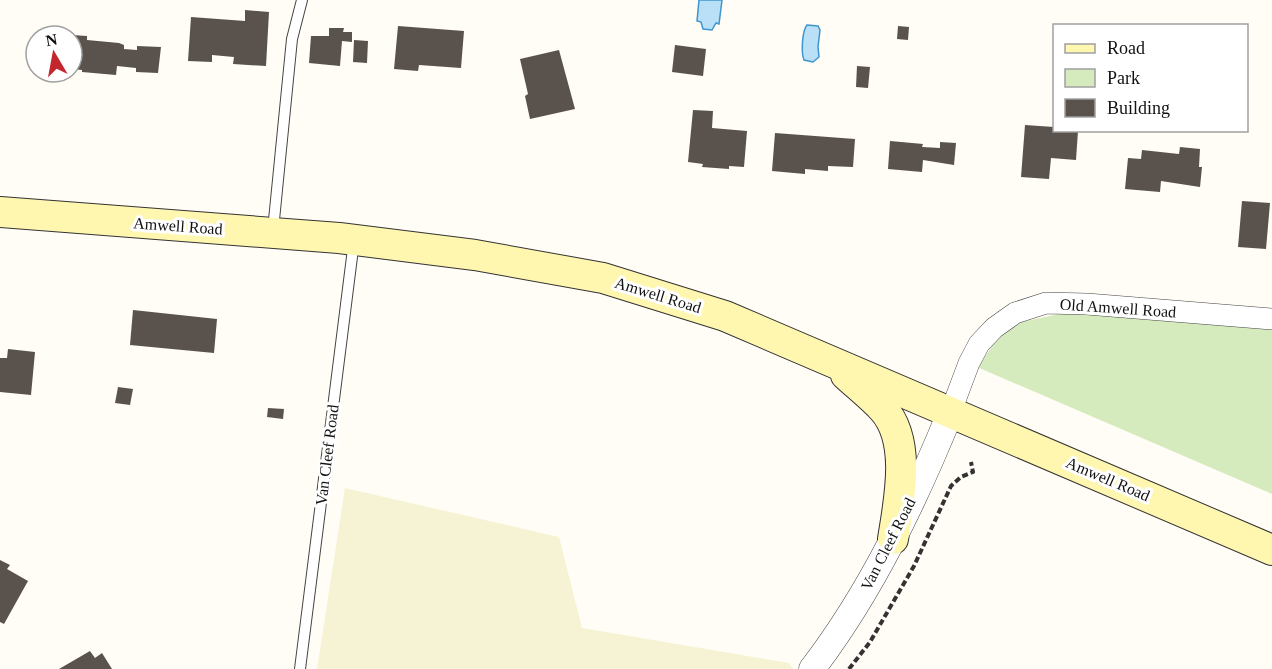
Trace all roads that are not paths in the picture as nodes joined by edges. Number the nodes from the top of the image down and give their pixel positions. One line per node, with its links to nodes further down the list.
1 (302, 0): 3 (lane)
2 (0, 212): 3 (main road, Amwell Road)
3 (273, 234): 4 (main road, Amwell Road)
4 (354, 241): 6 (main road, Amwell Road); 10 (lane, Van Cleef Road)
5 (1272, 319): 7 (street, Old Amwell Road)
6 (830, 361): 7 (main road, Amwell Road); 8 (main road)
7 (951, 411): 8 (street, Van Cleef Road); 9 (main road, Amwell Road)
8 (893, 539): 11 (street, Van Cleef Road)
9 (1272, 550)
10 (300, 669)
11 (812, 669)

